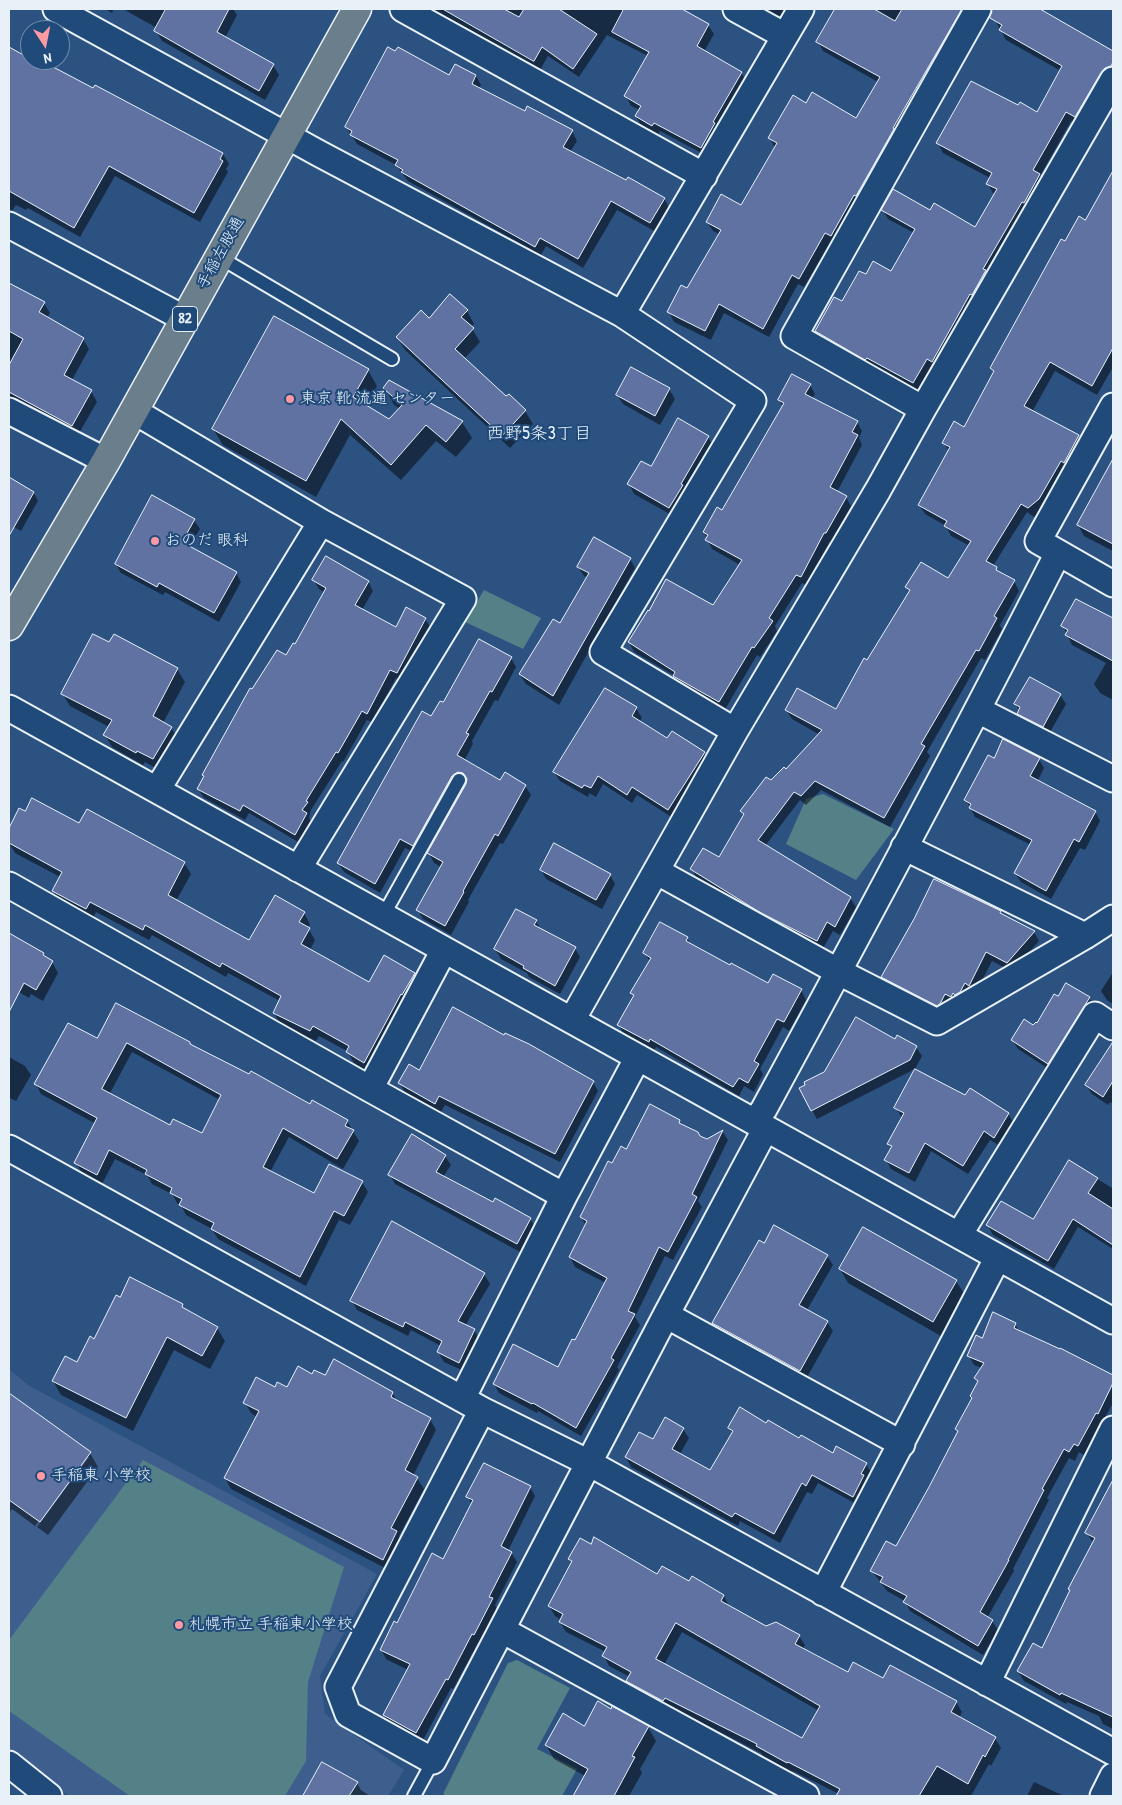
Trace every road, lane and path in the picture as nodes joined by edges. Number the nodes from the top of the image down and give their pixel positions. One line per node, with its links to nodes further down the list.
1 (56, 9): 9 (street)
2 (357, 9): 9 (main road, 手稲左股通 / 82)
3 (403, 9): 10 (street)
4 (736, 9): 7 (street)
5 (801, 9): 7 (street)
6 (978, 9): 17 (street)
7 (785, 36): 10 (street)
8 (1113, 80): 17 (street)
9 (287, 136): 12 (main road, 手稲左股通 / 82); 13 (street)
10 (704, 176): 13 (street)
11 (9, 225): 14 (street)
12 (219, 257): 14 (main road, 手稲左股通 / 82); 15 (lane)
13 (622, 314): 27 (street)
14 (185, 319): 19 (main road, 手稲左股通 / 82)
15 (392, 359)
16 (1113, 406): 22 (street)
17 (923, 409): 27 (street)
18 (9, 411): 20 (street)
19 (134, 411): 20 (main road, 手稲左股通 / 82); 21 (street)
20 (106, 461): 24 (main road, 手稲左股通 / 82)
21 (321, 522): 30 (street); 32 (street)
22 (1058, 553): 23 (street); 26 (street)
23 (1113, 584)
24 (9, 626)
25 (9, 708): 30 (street)
26 (978, 710): 29 (street); 31 (street)
27 (735, 731): 33 (street)
28 (459, 780): 35 (lane)
29 (1113, 780)
30 (157, 790): 32 (street)
31 (904, 847): 37 (street); 39 (street)
32 (298, 869): 35 (street)
33 (656, 871): 39 (street); 40 (street)
34 (9, 885): 43 (street)
35 (383, 916): 38 (street)
36 (1113, 918): 37 (street)
37 (1085, 936): 39 (street)
38 (444, 950): 40 (street); 43 (street)
39 (839, 972): 44 (street)
40 (572, 1020): 42 (street)
41 (1113, 1027): 47 (street)
42 (638, 1057): 44 (street); 46 (street)
43 (370, 1089): 46 (street)
44 (760, 1125): 47 (street); 49 (street)
45 (9, 1148): 51 (street)
46 (564, 1196): 51 (street)
47 (959, 1235): 48 (street)
48 (998, 1257): 50 (street); 53 (street)
49 (666, 1315): 53 (street); 54 (street)
50 (1113, 1321)
51 (472, 1404): 54 (street); 59 (street)
52 (1113, 1429): 57 (street)
53 (902, 1444): 55 (street)
54 (589, 1463): 55 (street); 56 (street)
55 (823, 1593): 57 (street)
56 (502, 1630): 59 (street); 64 (street)
57 (986, 1683): 58 (street)
58 (1113, 1752)
59 (434, 1760): 63 (lane)
60 (9, 1764): 62 (street)
61 (1113, 1776): 65 (street)
62 (49, 1796)
63 (414, 1796)
64 (806, 1796)
65 (1103, 1796)

